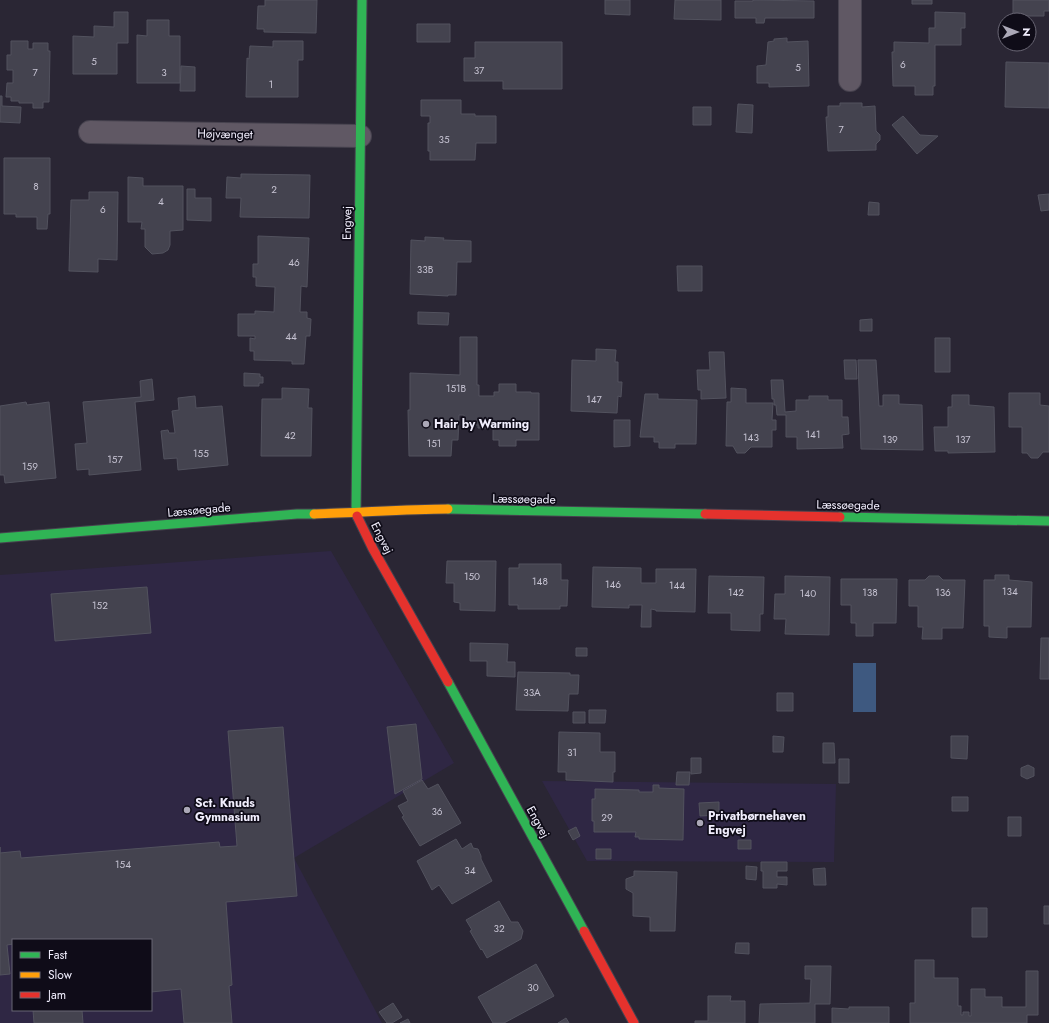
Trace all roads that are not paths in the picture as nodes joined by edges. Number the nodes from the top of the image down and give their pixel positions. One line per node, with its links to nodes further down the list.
1 (362, 0): 5 (street, Engvej)
2 (850, 0): 3 (street)
3 (850, 80)
4 (90, 132): 5 (street, Højvænget)
5 (360, 136): 6 (street, Engvej)
6 (356, 513): 7 (street, Læssøegade); 8 (street, Læssøegade); 9 (street, Engvej)
7 (1049, 521)
8 (0, 538)
9 (634, 1023)

